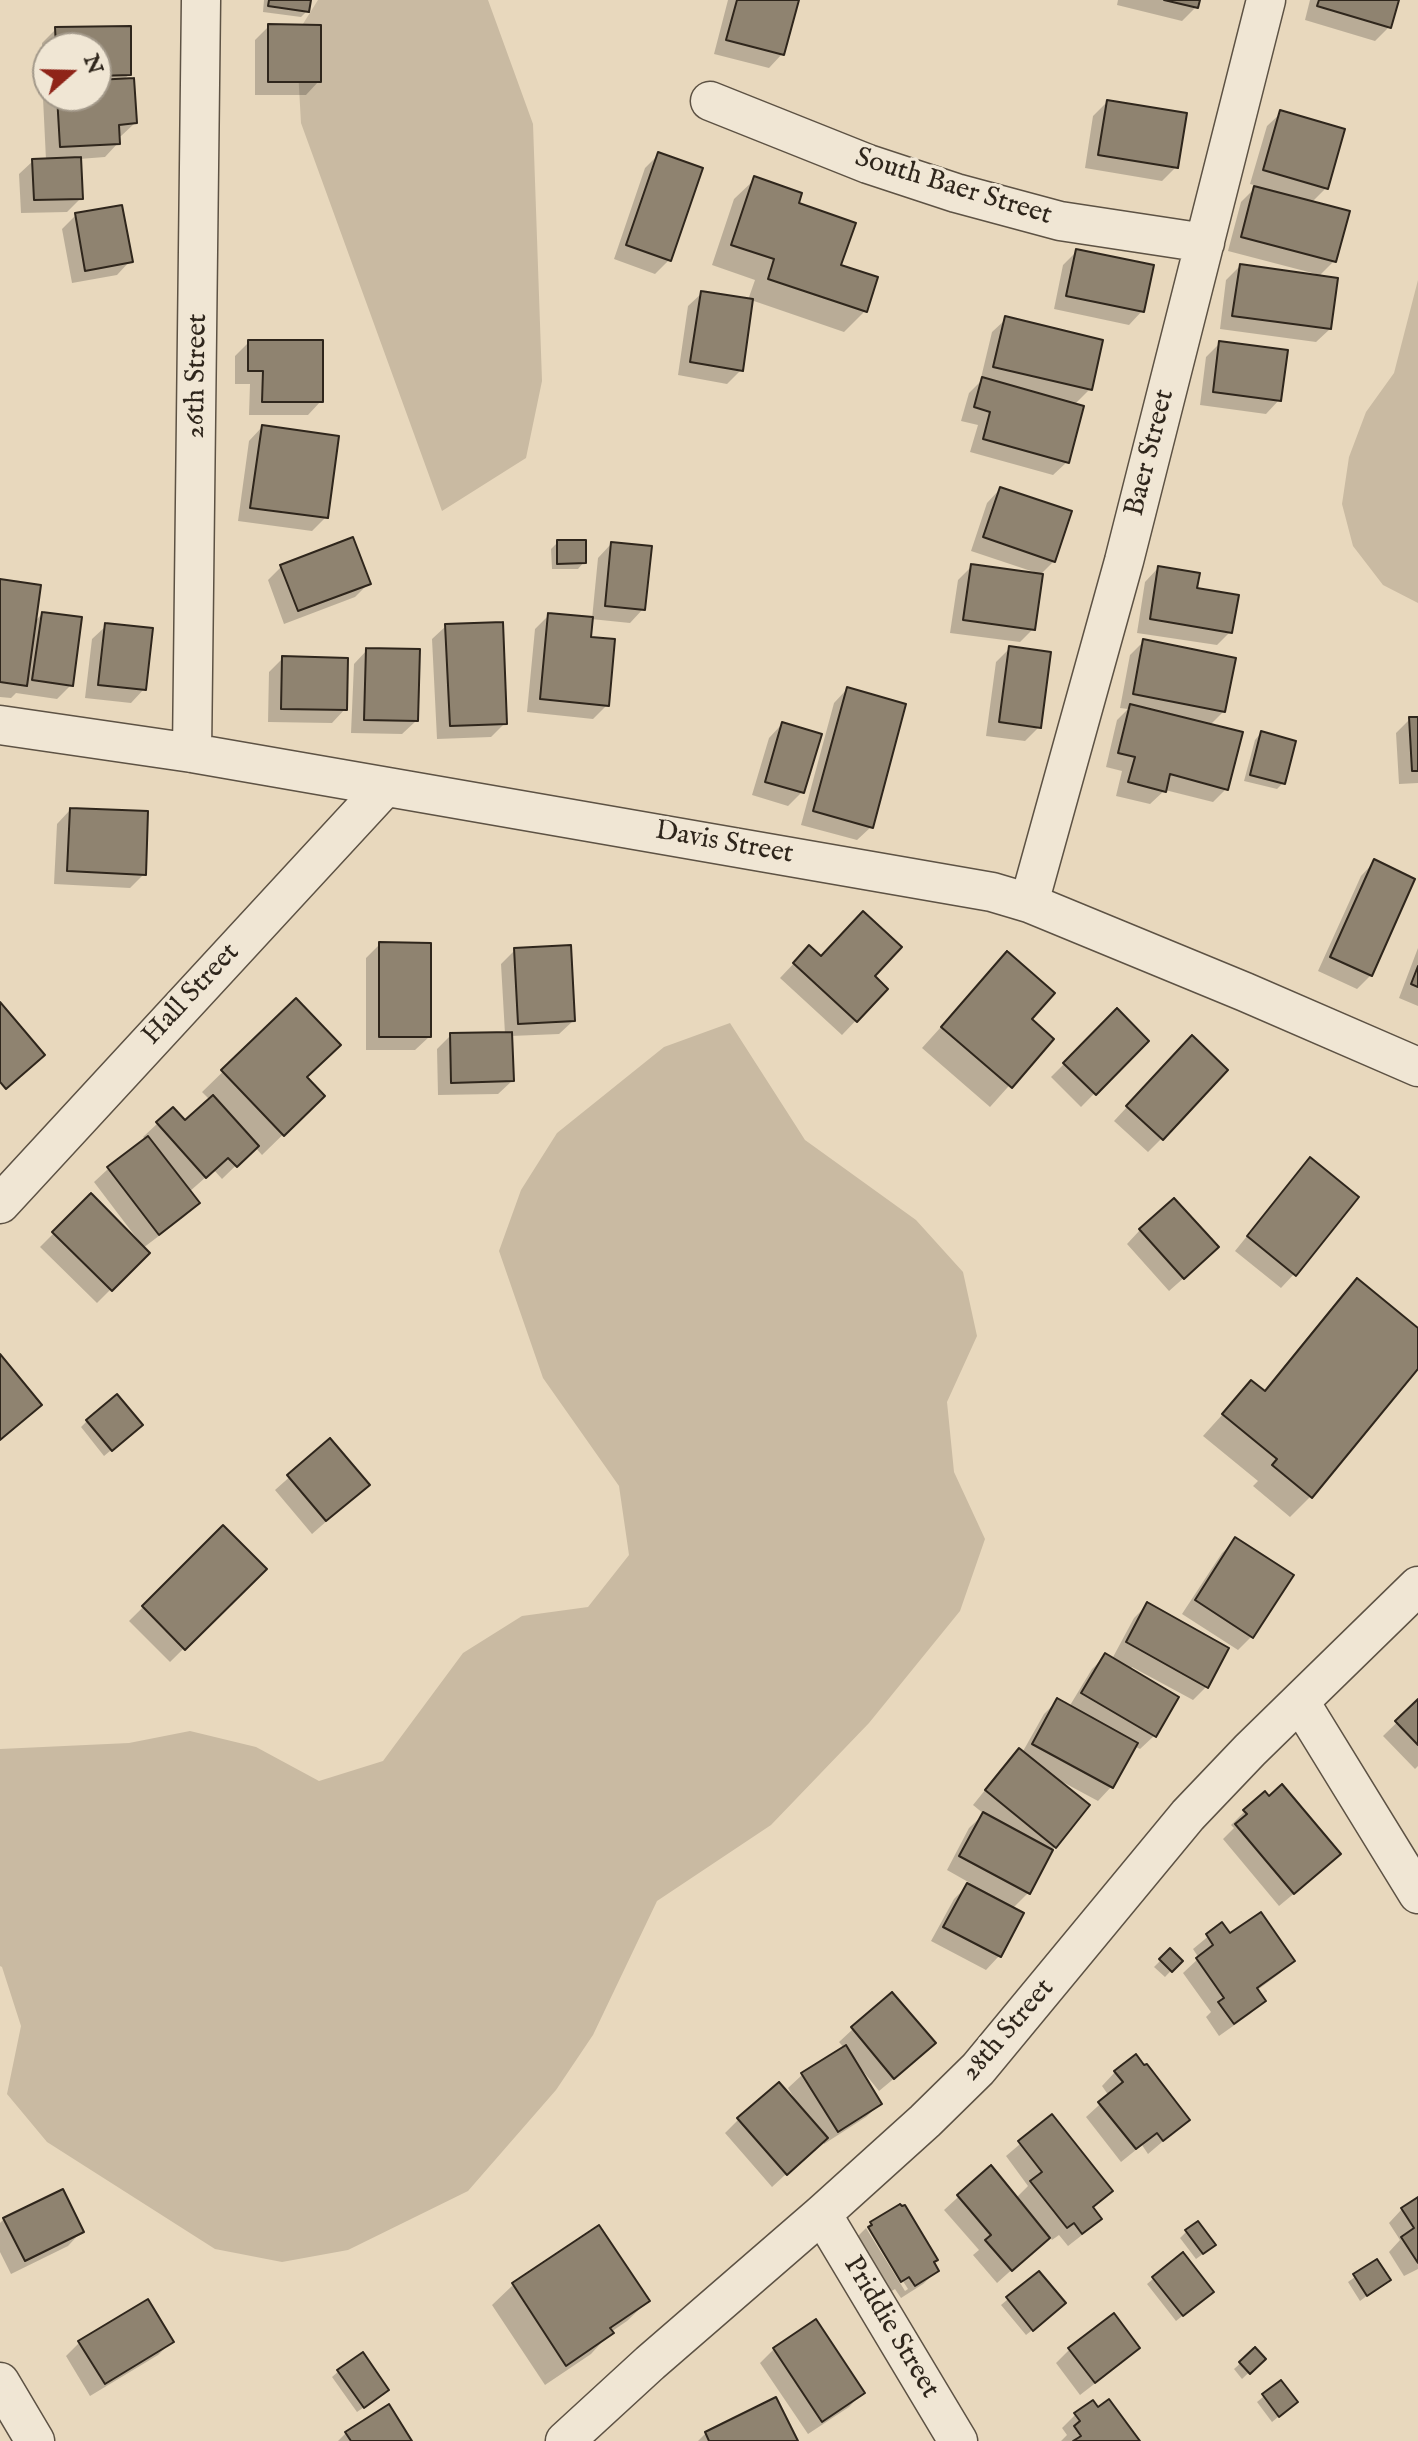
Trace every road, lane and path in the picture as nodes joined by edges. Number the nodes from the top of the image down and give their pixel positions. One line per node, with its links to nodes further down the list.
1 (201, 0): 6 (street, 26th Street)
2 (1266, 0): 4 (street, Baer Street)
3 (710, 101): 4 (street, South Baer Street)
4 (1205, 243): 8 (street, Baer Street)
5 (0, 725): 6 (street, Davis Street)
6 (192, 753): 7 (street, Davis Street)
7 (385, 787): 8 (street, Davis Street); 10 (street, Hall Street)
8 (1029, 903): 9 (street, Davis Street)
9 (1418, 1067)
10 (0, 1204)
11 (1418, 1586): 12 (street, 28th Street)
12 (1300, 1702): 13 (street); 14 (street, 28th Street)
13 (1418, 1894)
14 (822, 2214): 17 (street, 28th Street); 18 (street, Priddie Street)
15 (0, 2382): 16 (street)
16 (35, 2441)
17 (565, 2441)
18 (958, 2441)

